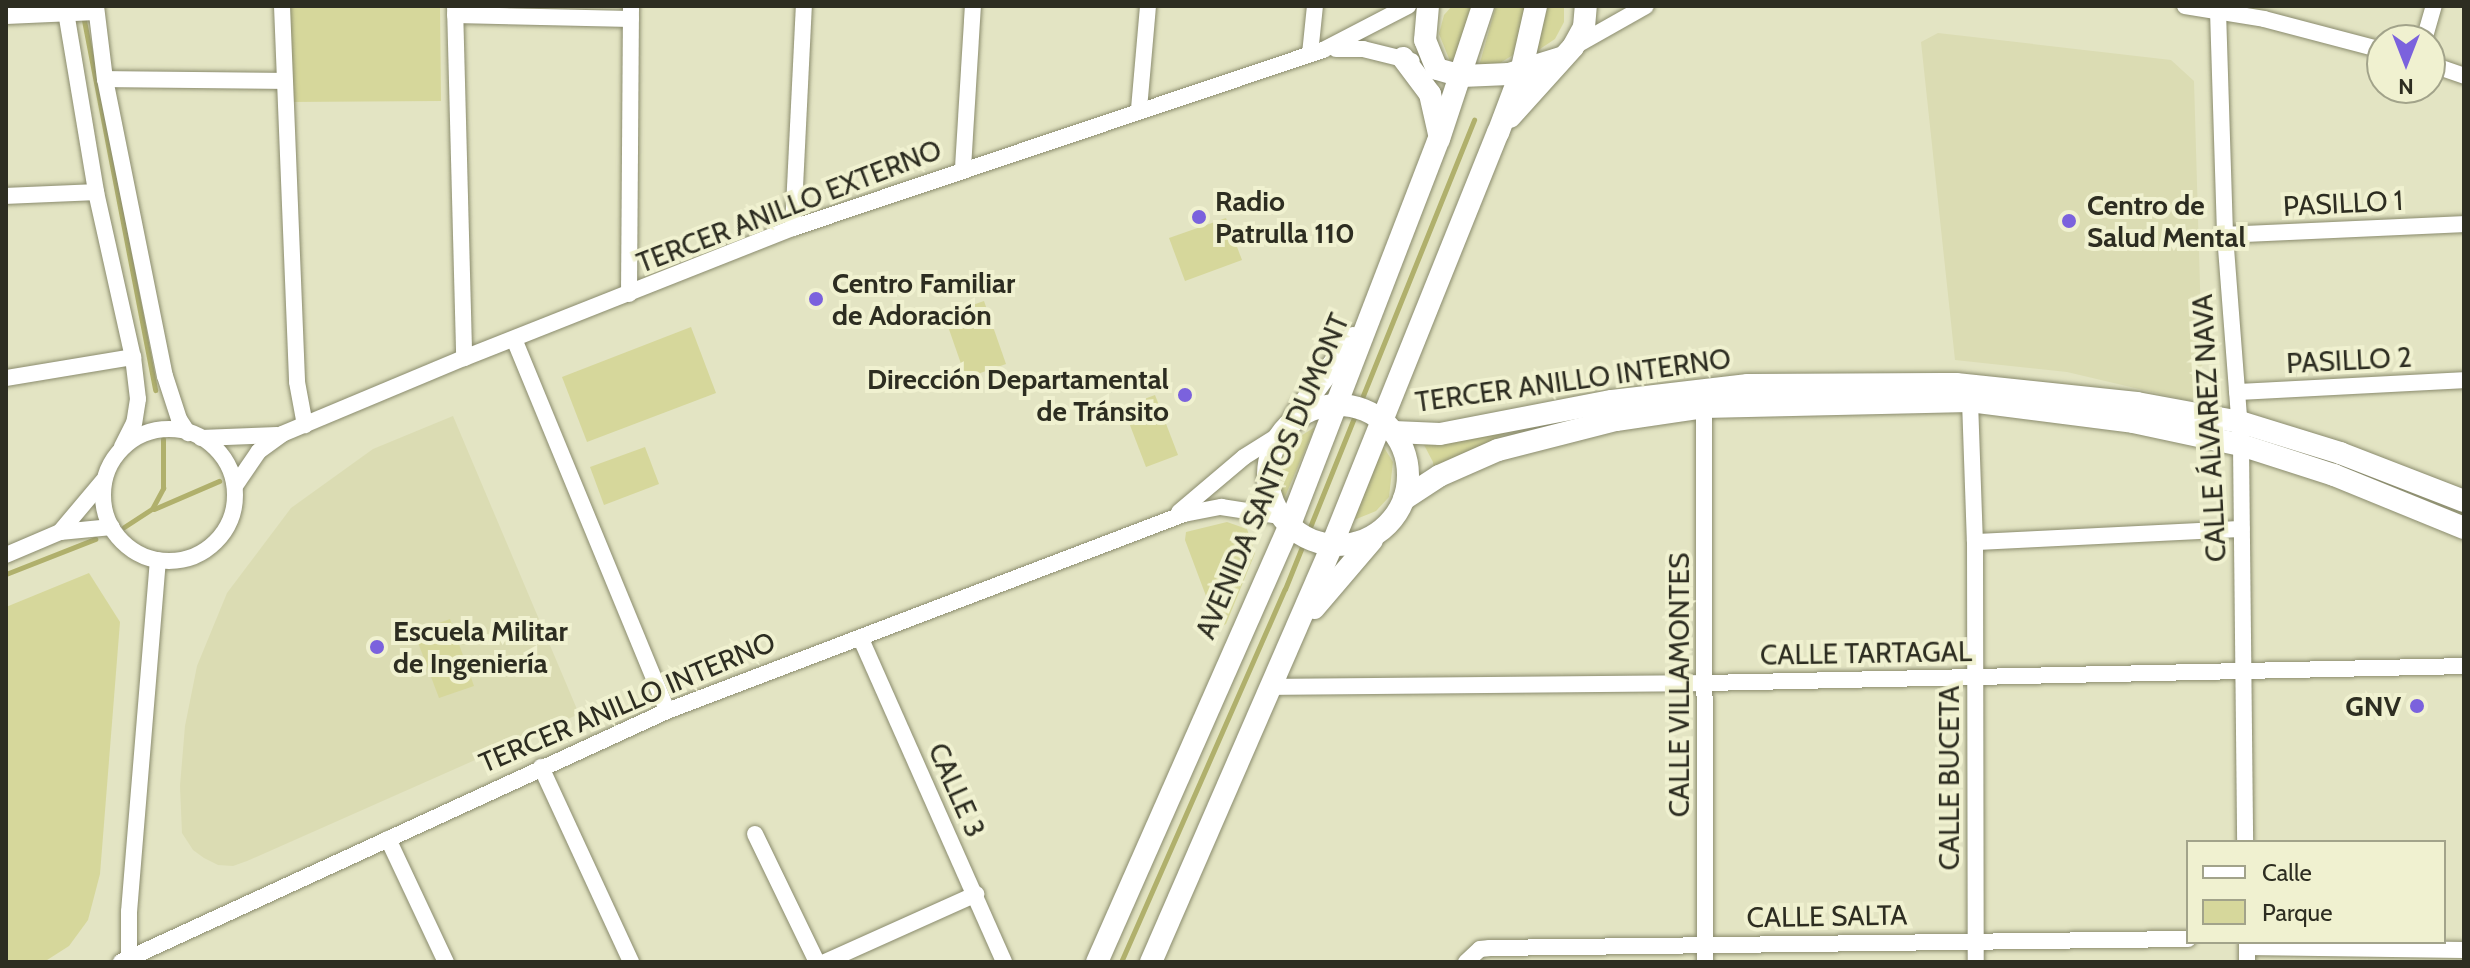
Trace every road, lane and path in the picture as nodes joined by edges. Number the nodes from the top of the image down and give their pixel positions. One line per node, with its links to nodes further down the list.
1 (282, 6): 27 (street)
2 (804, 6): 35 (street)
3 (973, 6): 31 (street)
4 (1148, 6): 28 (street)
5 (1315, 6): 20 (street)
6 (1408, 6): 20 (street, TERCER ANILLO EXTERNO)
7 (1428, 6): 23 (main road)
8 (1483, 6): 25 (main road, AVENIDA SANTOS DUMONT)
9 (1536, 6): 24 (main road)
10 (1586, 6): 21 (main road)
11 (1646, 6): 21 (street)
12 (2185, 6): 15 (street)
13 (81, 10): 18 (street); 26 (street); 32 (street)
14 (455, 11): 16 (street); 41 (street)
15 (2218, 11): 17 (street); 36 (street, CALLE ÁLVAREZ NAVA)
16 (631, 12): 37 (street)
17 (2266, 12): 19 (street)
18 (6, 16)
19 (2366, 45)
20 (1316, 52): 22 (street, TERCER ANILLO EXTERNO); 28 (street, TERCER ANILLO EXTERNO)
21 (1567, 53): 24 (main road); 29 (main road)
22 (1403, 58): 23 (street, TERCER ANILLO EXTERNO); 30 (main road)
23 (1437, 69): 25 (main road)
24 (1515, 73): 25 (main road); 29 (main road)
25 (1469, 76): 30 (main road, AVENIDA SANTOS DUMONT)
26 (105, 79): 27 (street); 57 (street)
27 (283, 81): 54 (street)
28 (1139, 109): 31 (street, TERCER ANILLO EXTERNO)
29 (1498, 133): 52 (main road)
30 (1439, 139): 38 (main road, AVENIDA SANTOS DUMONT)
31 (963, 168): 35 (street, TERCER ANILLO EXTERNO)
32 (96, 192): 33 (street); 40 (street)
33 (6, 196)
34 (2464, 224): 36 (street, PASILLO 1)
35 (793, 228): 37 (street, TERCER ANILLO EXTERNO)
36 (2225, 235): 46 (street, CALLE ÁLVAREZ NAVA)
37 (629, 294): 39 (street, TERCER ANILLO EXTERNO)
38 (1373, 312): 48 (main road, AVENIDA SANTOS DUMONT); 55 (main road)
39 (514, 339): 41 (street, TERCER ANILLO EXTERNO); 83 (street)
40 (133, 357): 42 (street); 59 (street)
41 (464, 358): 54 (street, TERCER ANILLO EXTERNO)
42 (6, 378)
43 (2464, 380): 46 (street, PASILLO 2)
44 (1819, 384): 45 (main road, TERCER ANILLO INTERNO); 49 (main road); 53 (main road, TERCER ANILLO INTERNO)
45 (1748, 385): 50 (main road); 51 (main road, TERCER ANILLO INTERNO)
46 (2237, 392): 53 (street, CALLE ÁLVAREZ NAVA)
47 (1970, 401): 49 (main road, TERCER ANILLO INTERNO); 58 (main road, TERCER ANILLO INTERNO); 72 (street, CALLE BUCETA)
48 (1339, 405): 52 (main road, TERCER ANILLO INTERNO); 55 (main road); 66 (main road, AVENIDA SANTOS DUMONT)
49 (1771, 405): 50 (main road, TERCER ANILLO INTERNO)
50 (1704, 407): 60 (main road, TERCER ANILLO INTERNO); 81 (street, CALLE VILLAMONTES)
51 (1565, 409): 52 (main road, TERCER ANILLO INTERNO); 60 (main road)
52 (1383, 422): 63 (main road); 73 (main road)
53 (2240, 422): 58 (street, CALLE ÁLVAREZ NAVA); 64 (main road, TERCER ANILLO INTERNO)
54 (305, 425): 56 (street, TERCER ANILLO EXTERNO)
55 (1283, 430): 65 (street, TERCER ANILLO INTERNO); 66 (main road)
56 (282, 434): 57 (street, TERCER ANILLO EXTERNO); 62 (street, TERCER ANILLO EXTERNO)
57 (195, 436): 59 (street); 62 (street)
58 (2241, 445): 69 (main road, TERCER ANILLO INTERNO); 70 (street, CALLE ÁLVAREZ NAVA)
59 (122, 447): 61 (street)
60 (1490, 452): 63 (main road, TERCER ANILLO INTERNO)
61 (105, 478): 67 (street); 71 (street)
62 (235, 486): 75 (street)
63 (1404, 499): 68 (main road)
64 (2464, 501)
65 (1167, 522): 66 (street, TERCER ANILLO INTERNO); 77 (street, TERCER ANILLO INTERNO)
66 (1288, 525): 73 (main road); 101 (main road, AVENIDA SANTOS DUMONT)
67 (112, 527): 71 (street); 75 (street)
68 (1385, 528): 73 (main road); 76 (main road)
69 (2464, 528)
70 (2242, 529): 72 (street); 79 (street, CALLE ÁLVAREZ NAVA)
71 (60, 532): 74 (street)
72 (1975, 542): 80 (street, CALLE BUCETA)
73 (1326, 544): 76 (main road)
74 (6, 555)
75 (158, 560): 95 (street)
76 (1291, 637): 82 (main road)
77 (861, 639): 83 (street, TERCER ANILLO INTERNO); 88 (street, CALLE 3)
78 (2464, 666): 79 (street, CALLE TARTAGAL)
79 (2241, 668): 80 (street, CALLE TARTAGAL); 87 (street, CALLE ÁLVAREZ NAVA)
80 (1974, 676): 81 (street, CALLE TARTAGAL); 89 (street, CALLE BUCETA)
81 (1706, 683): 82 (street, CALLE TARTAGAL); 91 (street, CALLE VILLAMONTES)
82 (1269, 687): 102 (main road)
83 (667, 711): 84 (street, TERCER ANILLO INTERNO)
84 (541, 767): 86 (street, TERCER ANILLO INTERNO); 97 (street)
85 (755, 834): 98 (street)
86 (388, 839): 95 (street, TERCER ANILLO INTERNO); 96 (street)
87 (2245, 840)
88 (976, 894): 99 (street); 100 (street, CALLE 3)
89 (1975, 939): 90 (street, CALLE SALTA); 91 (street, CALLE SALTA); 104 (street, CALLE BUCETA)
90 (2186, 939)
91 (1705, 944): 94 (street, CALLE SALTA); 103 (street, CALLE VILLAMONTES)
92 (2247, 950): 93 (street)
93 (2464, 950)
94 (1468, 959)
95 (125, 960)
96 (446, 962)
97 (631, 962)
98 (817, 962)
99 (825, 962)
100 (1004, 962)
101 (1097, 962)
102 (1151, 962)
103 (1705, 962)
104 (1976, 962)

